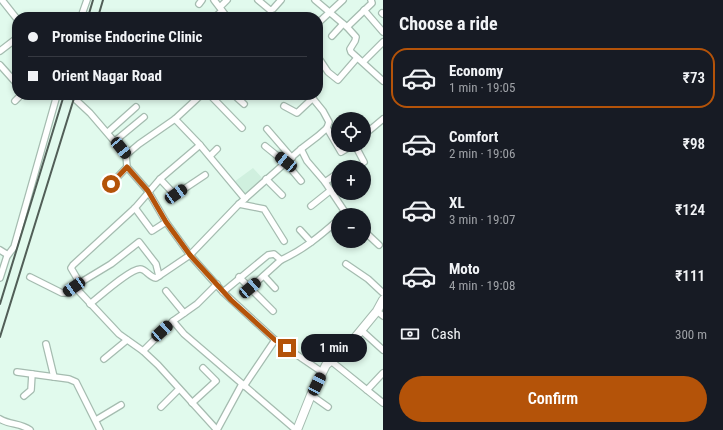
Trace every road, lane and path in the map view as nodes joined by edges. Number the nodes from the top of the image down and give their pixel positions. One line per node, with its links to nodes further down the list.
1 (2, 0): 16 (street)
2 (87, 0): 12 (street)
3 (214, 0): 10 (street)
4 (227, 0): 10 (street)
5 (258, 0): 6 (street)
6 (281, 0)
7 (343, 0): 15 (street)
8 (371, 0): 11 (street)
9 (317, 1): 15 (street)
10 (221, 9): 13 (street); 14 (street)
11 (364, 10): 18 (street); 19 (street)
12 (83, 12)
13 (219, 12)
14 (223, 12)
15 (329, 12): 17 (street); 18 (street)
16 (12, 13)
17 (323, 18)
18 (345, 26): 20 (street); 24 (street)
19 (382, 30)
20 (332, 36)
21 (12, 42): 23 (street)
22 (383, 42): 25 (street)
23 (0, 51)
24 (357, 58): 25 (street); 26 (street)
25 (363, 62): 29 (street)
26 (323, 64)
27 (0, 65): 28 (street)
28 (12, 78)
29 (383, 80)
30 (56, 100): 82 (street)
31 (76, 100): 47 (street)
32 (193, 100): 41 (street)
33 (215, 100): 43 (street)
34 (240, 100): 37 (street)
35 (308, 100): 38 (street)
36 (314, 100): 44 (street)
37 (244, 104)
38 (284, 106)
39 (136, 108): 47 (street)
40 (144, 117): 49 (street)
41 (176, 119): 50 (street); 54 (street)
42 (383, 119): 46 (street)
43 (242, 128)
44 (327, 128): 48 (street); 53 (street)
45 (267, 129): 56 (street)
46 (371, 129)
47 (108, 132): 49 (street)
48 (331, 135)
49 (115, 141): 54 (street)
50 (200, 145): 55 (street); 60 (street)
51 (265, 146): 57 (street)
52 (217, 149): 55 (street)
53 (301, 149): 56 (street); 64 (street)
54 (126, 155): 58 (street)
55 (210, 156): 69 (street)
56 (292, 158): 57 (street)
57 (286, 162): 62 (street); 63 (street)
58 (127, 167): 65 (street); 67 (street)
59 (205, 175): 60 (street)
60 (160, 178): 67 (street)
61 (331, 178): 64 (street)
62 (266, 179): 68 (street); 69 (street)
63 (301, 181)
64 (325, 182): 66 (street)
65 (111, 184)
66 (331, 190): 71 (street)
67 (148, 191): 72 (street); 73 (street)
68 (282, 195)
69 (245, 198): 70 (street)
70 (239, 204): 77 (street); 81 (street)
71 (310, 206)
72 (135, 208): 73 (street); 91 (street)
73 (166, 222): 81 (street)
74 (331, 226): 78 (street)
75 (300, 230): 78 (street)
76 (371, 238): 79 (street)
77 (284, 241)
78 (311, 242): 83 (street)
79 (379, 245)
80 (0, 250): 82 (street)
81 (190, 255): 85 (street); 90 (street)
82 (7, 256): 89 (street)
83 (281, 260): 86 (street); 88 (street)
84 (346, 264): 96 (street)
85 (159, 276): 91 (street); 98 (street)
86 (264, 276): 92 (street); 93 (street)
87 (30, 277): 91 (street)
88 (239, 277): 92 (street); 95 (street)
89 (0, 278)
90 (217, 284): 95 (street); 100 (street)
91 (76, 286): 98 (street)
92 (250, 288): 99 (street)
93 (275, 288)
94 (166, 291): 100 (street)
95 (223, 292): 105 (street)
96 (383, 293)
97 (383, 300): 101 (main road)
98 (90, 304): 104 (street)
99 (273, 311)
100 (184, 313): 102 (street)
101 (380, 314): 103 (main road)
102 (173, 321): 108 (street); 117 (street)
103 (361, 330): 107 (street); 110 (main road)
104 (127, 340): 108 (street); 109 (street)
105 (275, 340): 113 (street); 117 (street)
106 (46, 344): 116 (street)
107 (383, 350)
108 (143, 351): 118 (street)
109 (104, 359)
110 (331, 361): 113 (main road); 119 (street)
111 (203, 368): 123 (street)
112 (17, 372): 115 (street)
113 (322, 372): 120 (main road)
114 (383, 373): 119 (street)
115 (32, 374): 116 (street); 121 (street)
116 (54, 377): 128 (street)
117 (243, 385): 131 (street); 132 (street)
118 (179, 389): 123 (street); 125 (street)
119 (367, 390): 122 (street)
120 (311, 395): 126 (street); 132 (main road)
121 (24, 396)
122 (383, 402)
123 (192, 403): 131 (street)
124 (121, 405): 128 (street)
125 (161, 407)
126 (328, 407)
127 (0, 419): 129 (street)
128 (96, 420): 130 (street)
129 (30, 430)
130 (100, 430)
131 (217, 430)
132 (297, 430)

